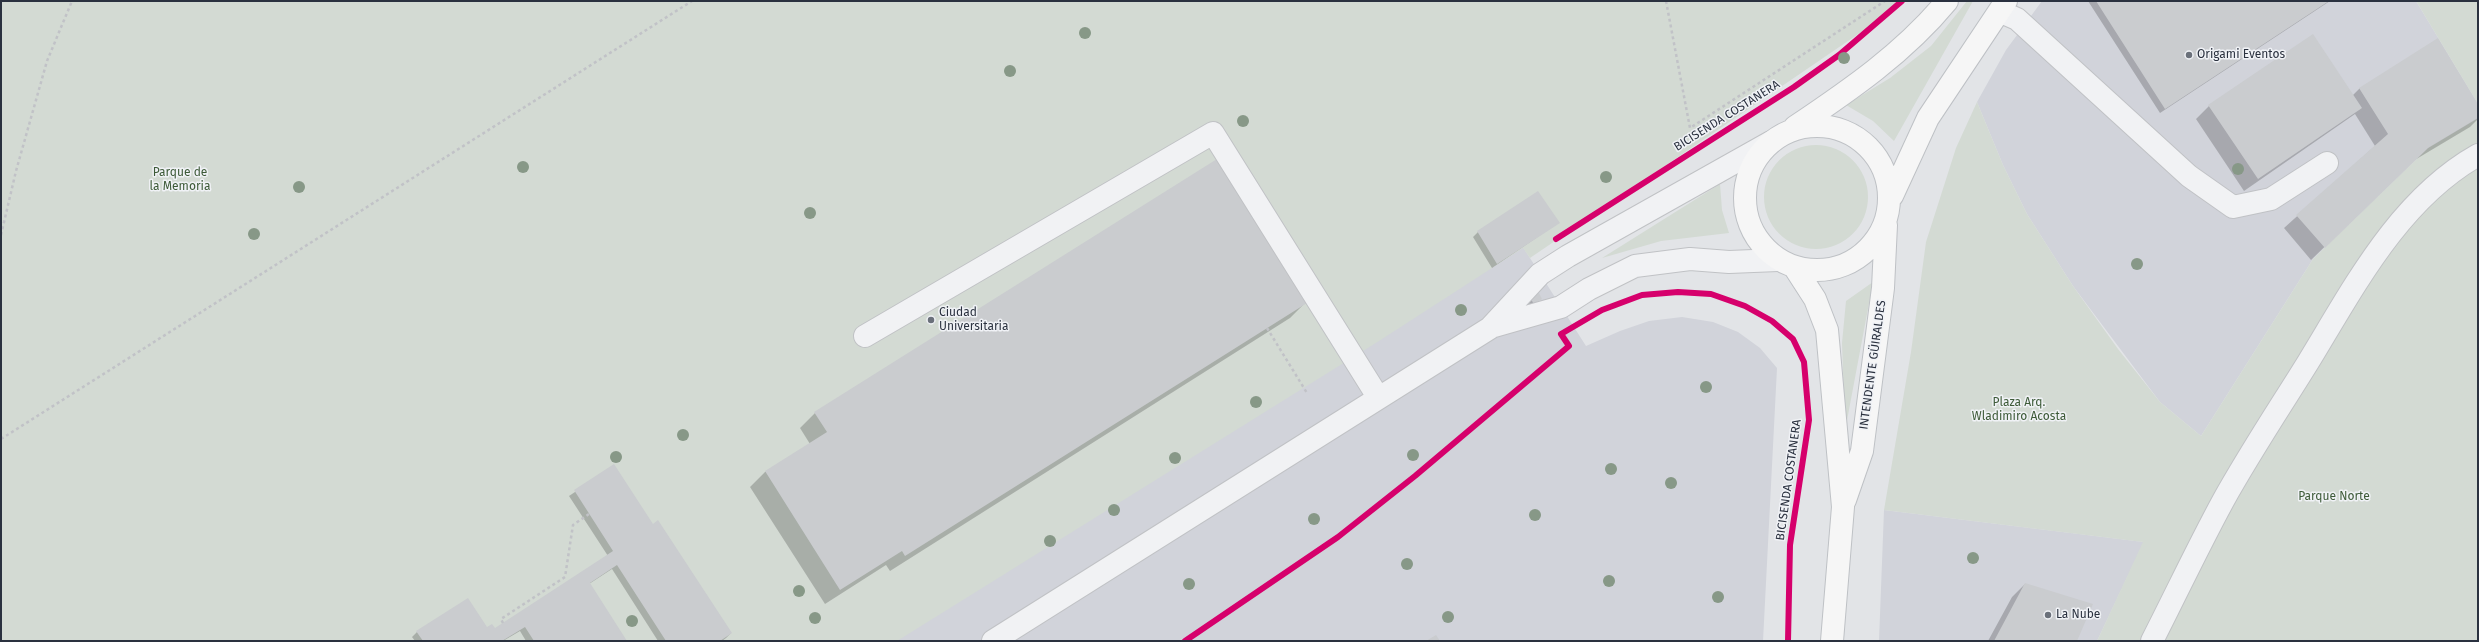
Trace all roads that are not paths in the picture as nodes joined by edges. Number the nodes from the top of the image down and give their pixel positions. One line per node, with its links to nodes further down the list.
1 (1947, 1): 3 (main road)
2 (2004, 6): 6 (lane); 7 (main road)
3 (1790, 131): 4 (main road); 7 (main road)
4 (1771, 142): 9 (main road, INTENDENTE GÜIRALDES); 10 (lane)
5 (2478, 155): 16 (lane)
6 (2327, 163)
7 (1892, 196): 8 (main road)
8 (1887, 219): 9 (main road); 13 (main road, INTENDENTE GÜIRALDES)
9 (1786, 264): 10 (lane); 13 (main road, INTENDENTE GÜIRALDES)
10 (1490, 328): 12 (lane)
11 (865, 336): 12 (lane)
12 (1378, 397): 14 (lane)
13 (1843, 507): 15 (main road, INTENDENTE GÜIRALDES)
14 (993, 641)
15 (1832, 641)
16 (2152, 641)

